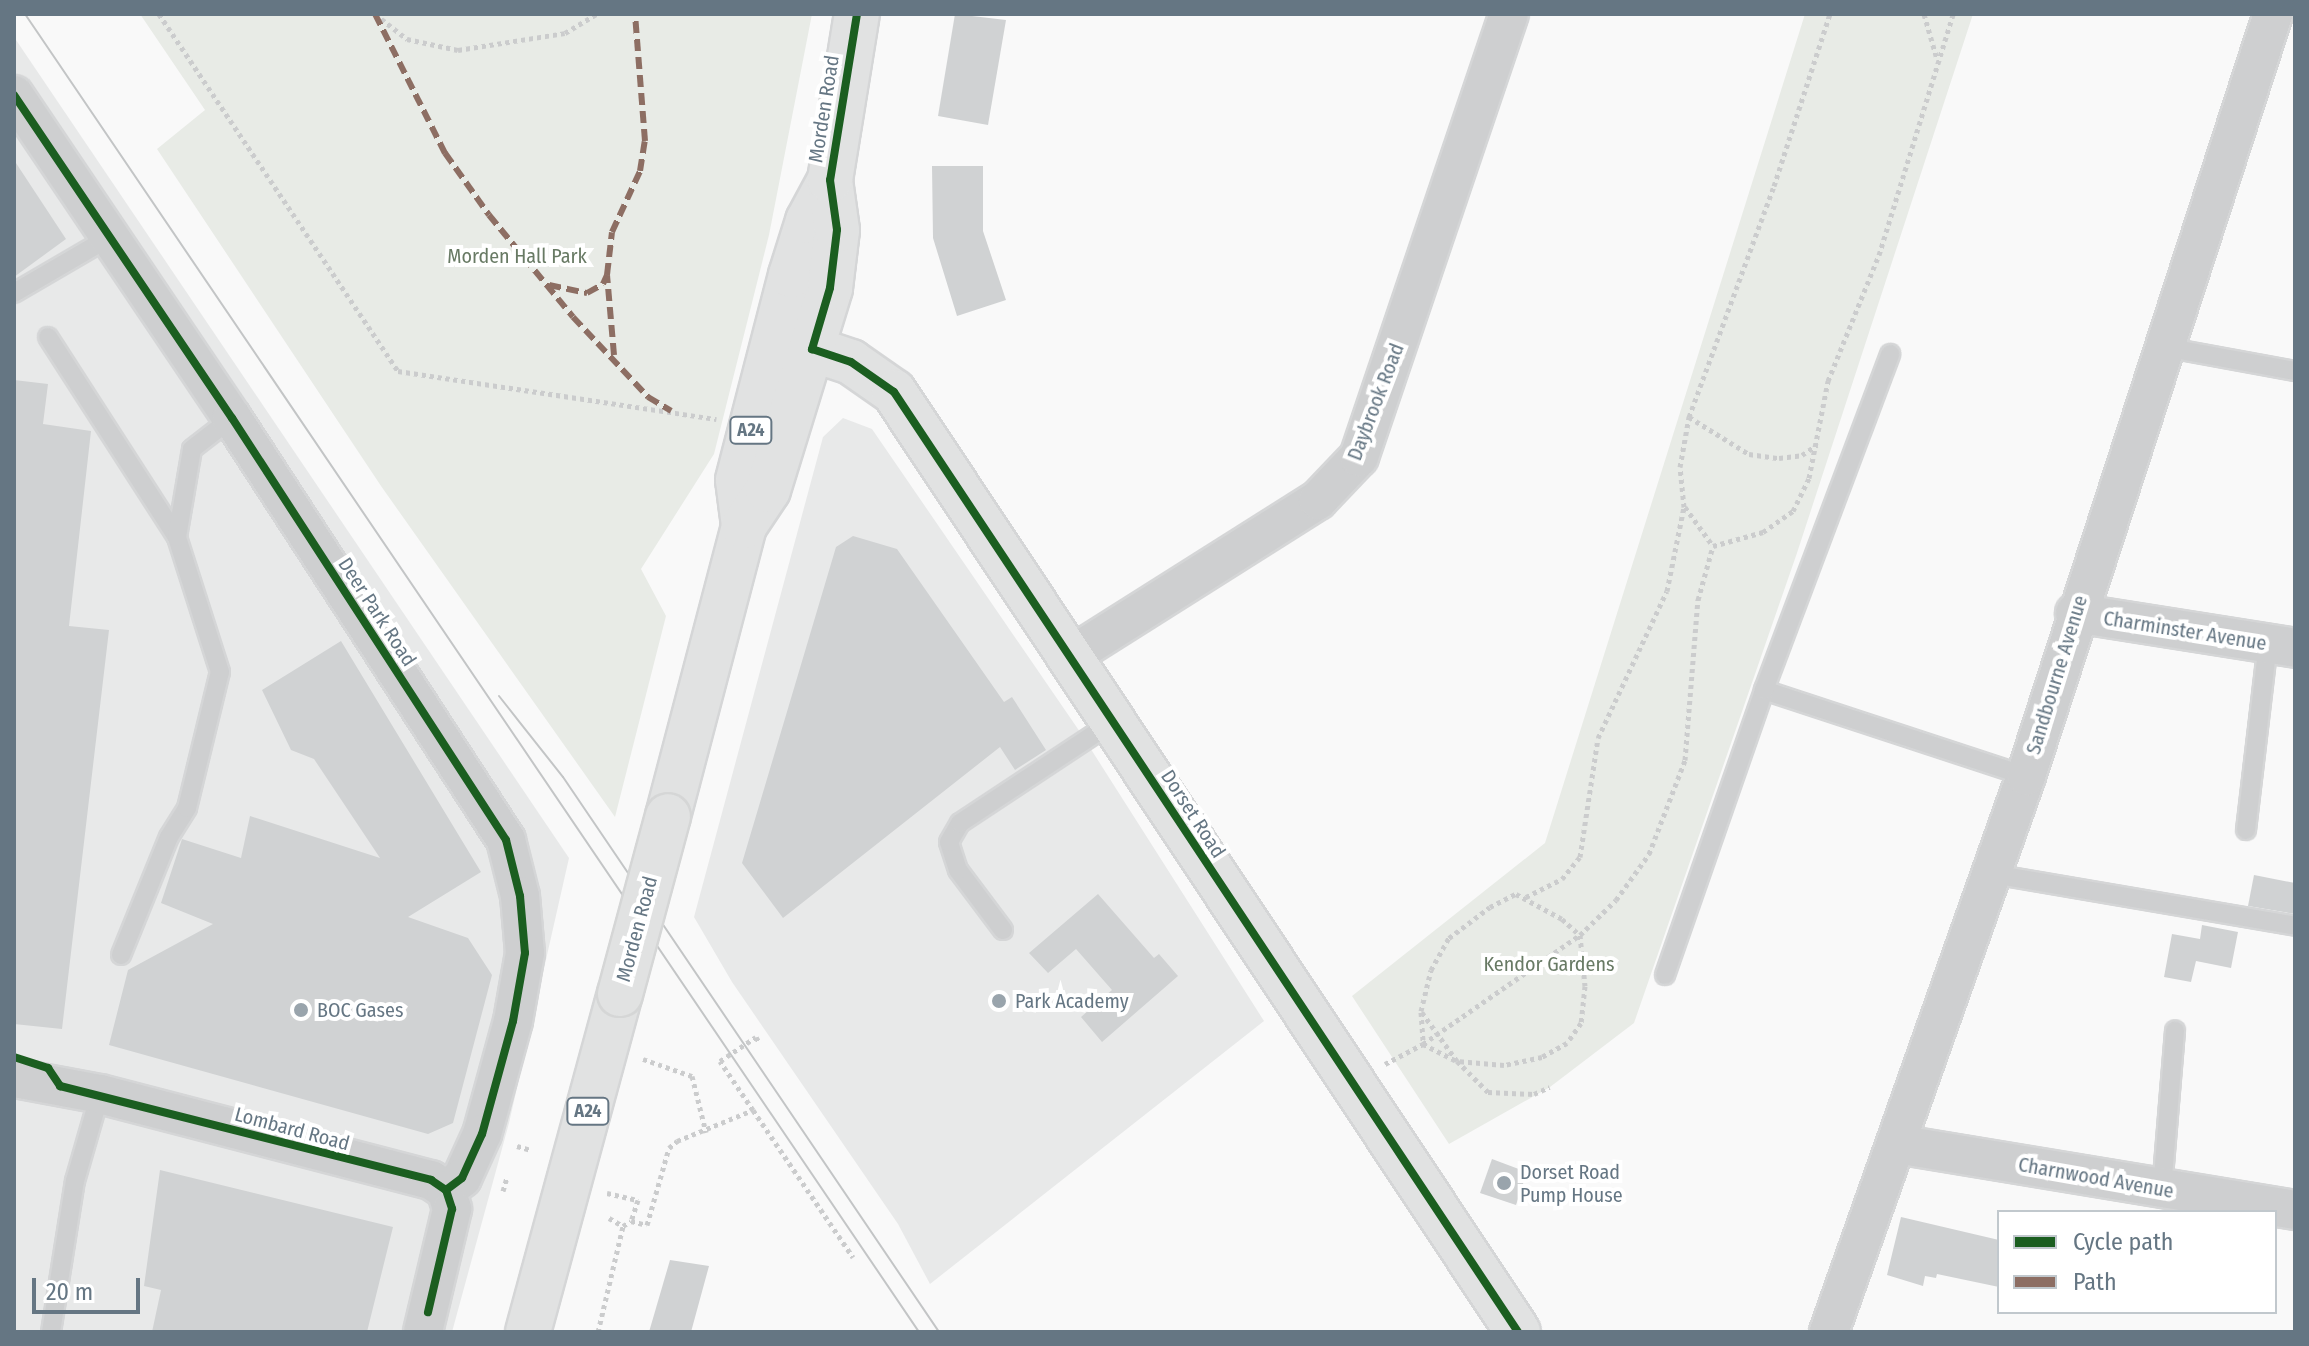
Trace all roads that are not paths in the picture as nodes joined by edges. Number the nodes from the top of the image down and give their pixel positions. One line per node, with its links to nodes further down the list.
1 (857, 14): 5 (main road, Morden Road / A24)
2 (1509, 14): 18 (street, Daybrook Road)
3 (2273, 14): 9 (street, Sandbourne Avenue)
4 (14, 95): 6 (street, Deer Park Road)
5 (830, 180): 10 (main road, Morden Road / A24); 14 (main road, Morden Road / A24)
6 (110, 237): 7 (lane); 13 (street, Deer Park Road)
7 (14, 293)
8 (48, 337): 15 (lane)
9 (2164, 347): 12 (lane); 16 (street, Sandbourne Avenue)
10 (812, 349): 14 (main road, Morden Road / A24); 18 (main road, Dorset Road)
11 (1890, 354): 19 (lane)
12 (2295, 371)
13 (232, 418): 15 (lane); 33 (street, Deer Park Road)
14 (744, 526): 37 (main road, Morden Road / A24, bridge)
15 (177, 537): 26 (lane)
16 (2075, 613): 17 (street, Charminster Avenue); 21 (street, Sandbourne Avenue)
17 (2282, 646): 22 (lane)
18 (1071, 656): 20 (main road, Dorset Road)
19 (1764, 690): 21 (lane); 27 (lane)
20 (1114, 721): 25 (lane); 38 (main road, Dorset Road)
21 (2026, 776): 23 (street, Sandbourne Avenue)
22 (2246, 830)
23 (1992, 874): 24 (lane); 31 (street, Sandbourne Avenue)
24 (2295, 926)
25 (1003, 930)
26 (121, 955)
27 (1665, 975)
28 (2175, 1031): 32 (lane)
29 (14, 1078): 30 (street, Lombard Road)
30 (100, 1094): 33 (street, Lombard Road); 35 (lane)
31 (1897, 1144): 32 (street, Charnwood Avenue); 39 (street, Sandbourne Avenue)
32 (2162, 1189): 34 (street, Charnwood Avenue)
33 (446, 1190): 36 (street)
34 (2295, 1210)
35 (51, 1332)
36 (423, 1332)
37 (528, 1332)
38 (1518, 1332)
39 (1829, 1332)

